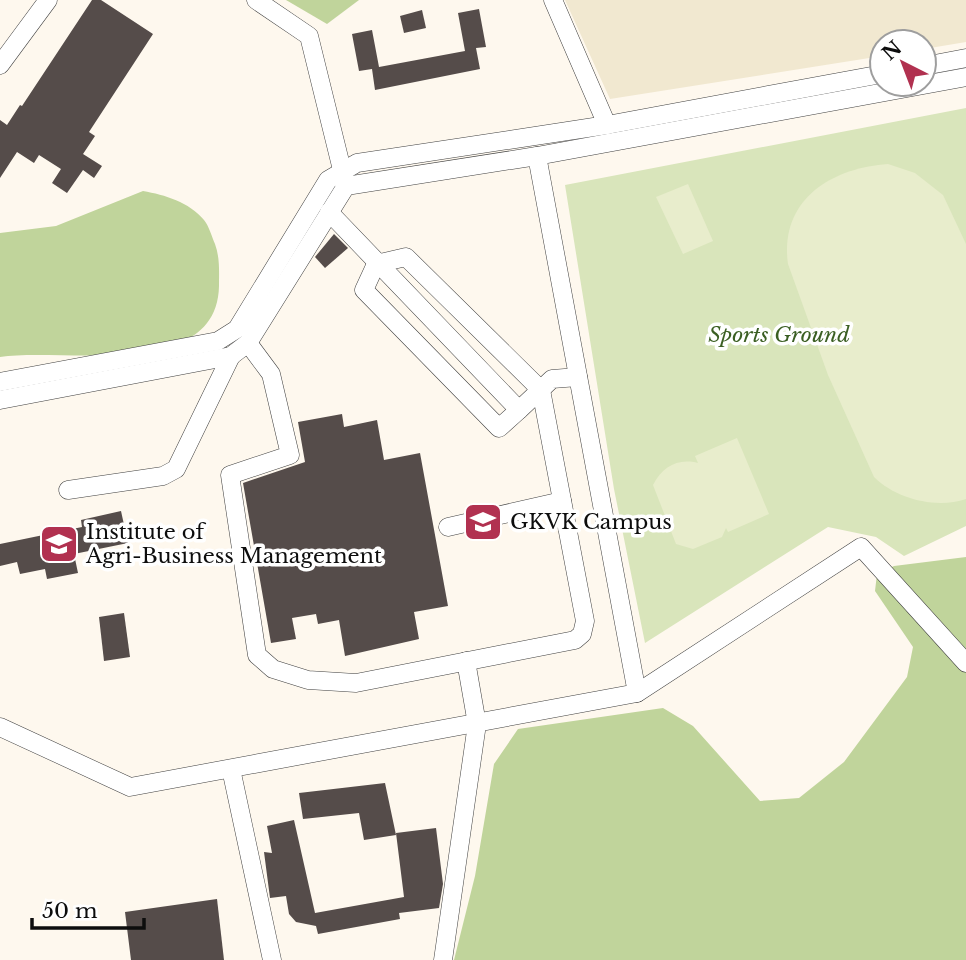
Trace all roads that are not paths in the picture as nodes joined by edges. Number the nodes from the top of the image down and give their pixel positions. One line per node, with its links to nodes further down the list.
1 (48, 0): 6 (lane)
2 (256, 0): 11 (lane)
3 (553, 0): 9 (lane)
4 (966, 58): 5 (lane)
5 (938, 63)
6 (0, 65)
7 (868, 77): 9 (lane)
8 (966, 77): 10 (lane)
9 (607, 125): 11 (lane)
10 (537, 156): 11 (lane); 16 (lane)
11 (344, 178): 12 (lane); 17 (lane)
12 (329, 212): 13 (lane); 14 (lane)
13 (376, 264): 18 (lane); 20 (lane); 20 (lane)
14 (248, 343): 15 (lane); 24 (lane)
15 (231, 356): 19 (lane); 21 (lane)
16 (578, 377): 18 (lane); 26 (lane)
17 (0, 382)
18 (541, 390): 20 (lane); 22 (lane)
19 (0, 400)
20 (519, 410)
21 (68, 490)
22 (562, 502): 23 (lane); 24 (lane)
23 (448, 527)
24 (466, 662): 27 (lane)
25 (966, 663): 26 (lane)
26 (637, 693): 27 (lane)
27 (477, 724): 29 (lane); 31 (lane)
28 (0, 727): 29 (lane)
29 (231, 769): 30 (lane)
30 (272, 960)
31 (439, 960)

